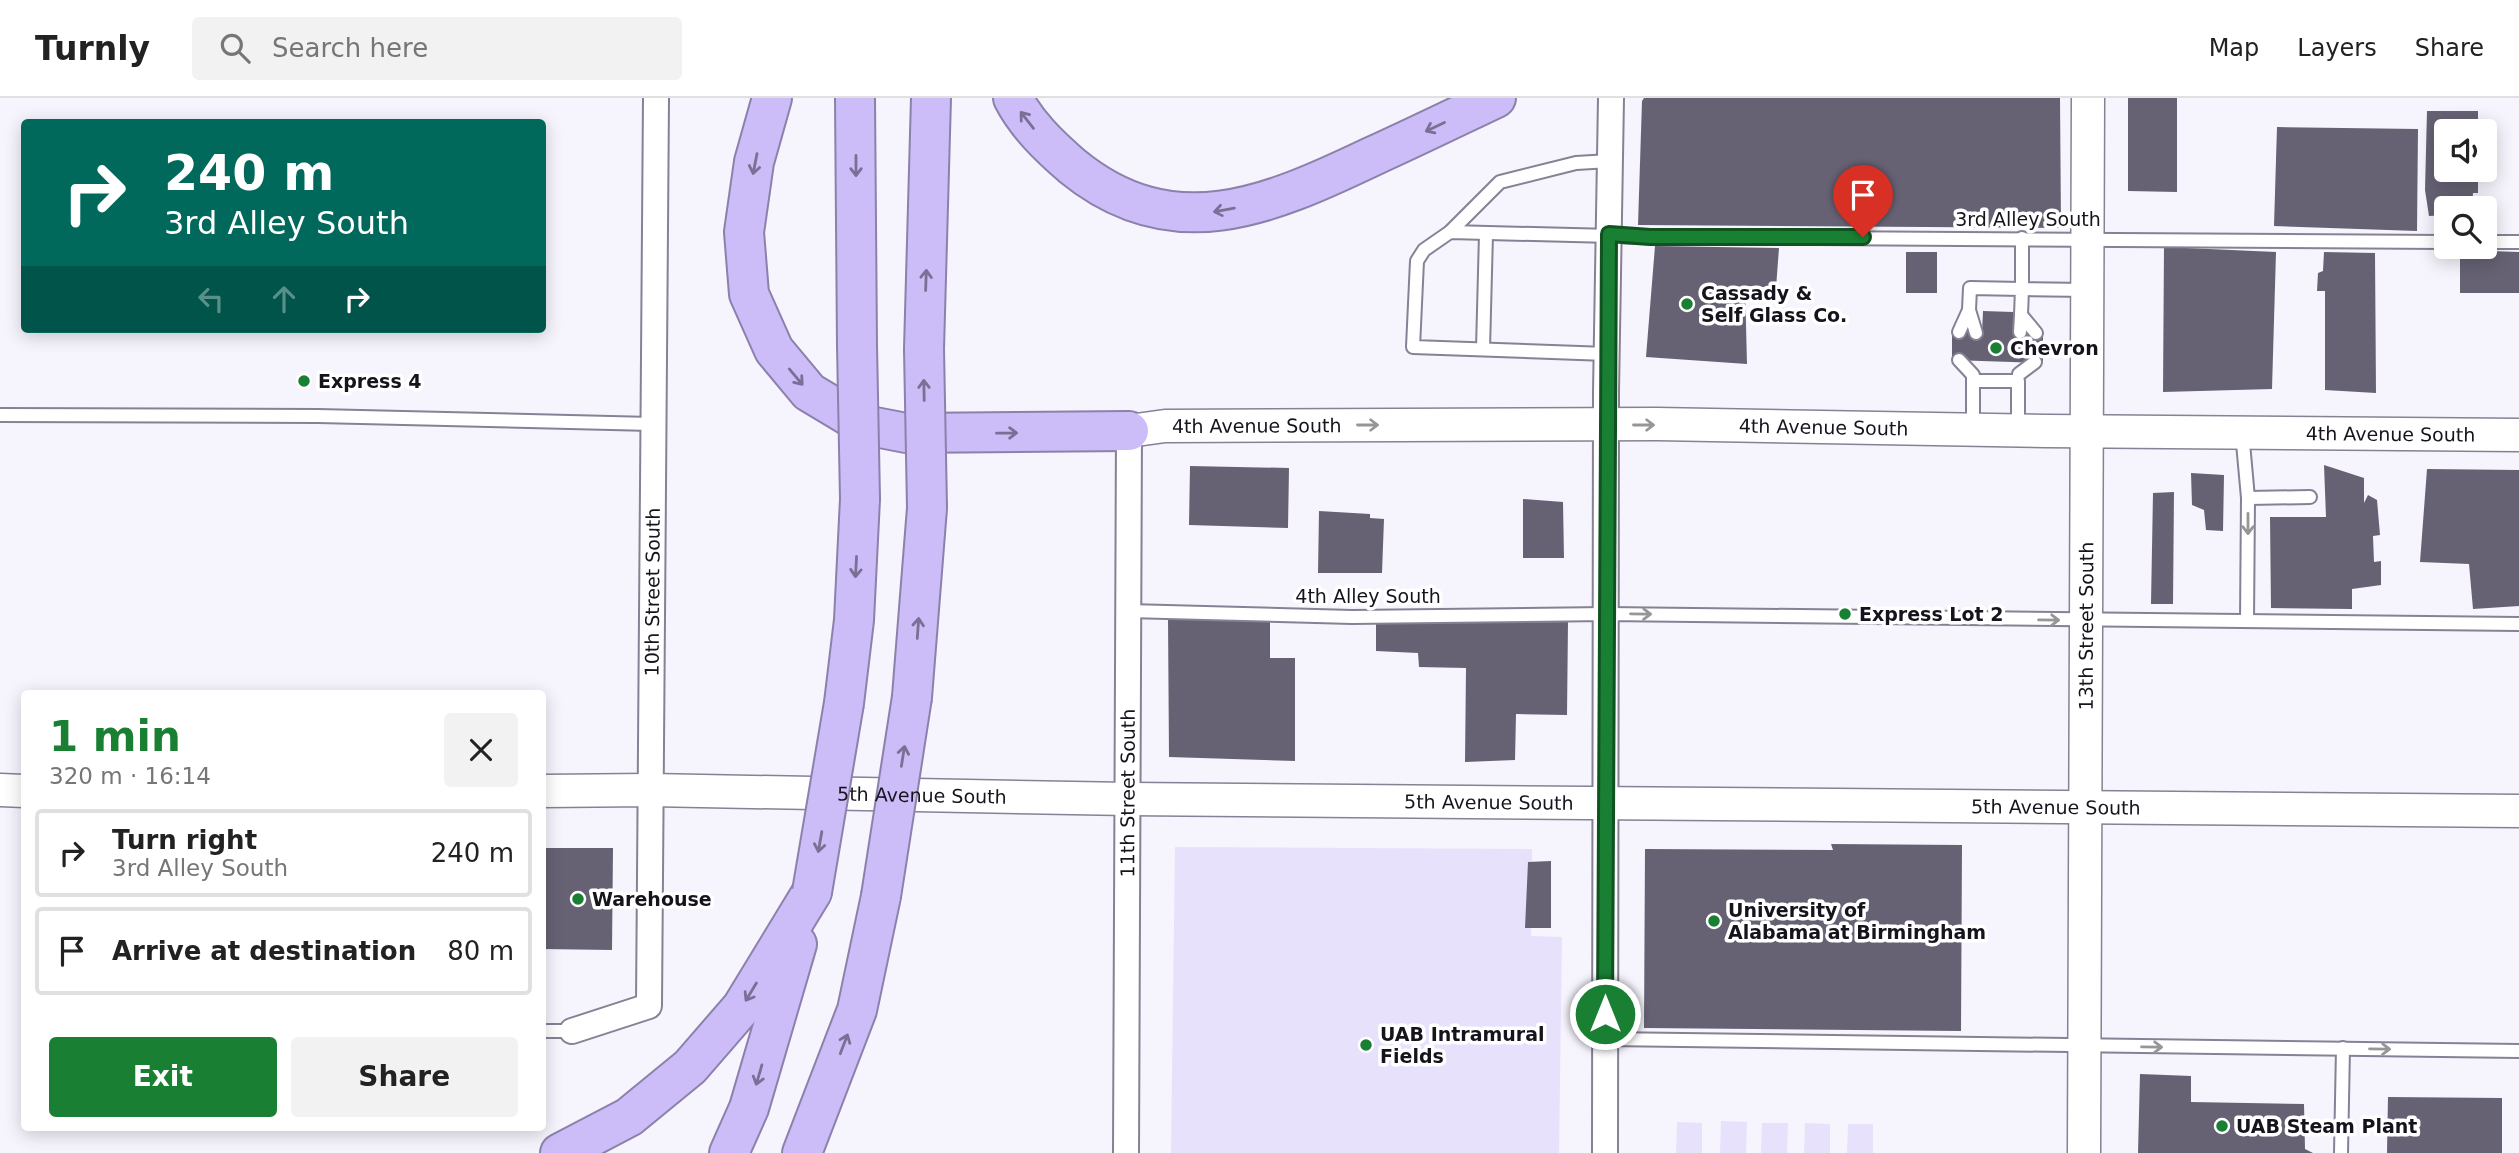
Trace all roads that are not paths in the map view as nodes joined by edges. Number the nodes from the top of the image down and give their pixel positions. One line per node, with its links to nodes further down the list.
1 (656, 98): 34 (street, 10th Street South)
2 (772, 98): 38 (highway, one-way to 38)
3 (855, 98): 57 (highway, one-way to 57, bridge)
4 (931, 98): 66 (highway, one-way to 4, bridge)
5 (1013, 98): 6 (highway, one-way to 5)
6 (1496, 98)
7 (1611, 98): 9 (street)
8 (2088, 98): 14 (street, 13th Street South)
9 (1610, 161): 10 (lane); 12 (street)
10 (1450, 232): 11 (lane, 3rd Alley South); 26 (lane)
11 (1486, 234): 12 (lane, 3rd Alley South); 26 (lane)
12 (1609, 234): 13 (lane, 3rd Alley South); 27 (street)
13 (2022, 238): 14 (lane, 3rd Alley South); 18 (lane)
14 (2088, 239): 15 (lane, 3rd Alley South); 19 (street, 13th Street South)
15 (2434, 242)
16 (2497, 242): 17 (lane)
17 (2519, 242)
18 (2022, 289): 19 (lane); 20 (lane); 21 (lane)
19 (2087, 290): 39 (street, 13th Street South)
20 (1969, 310): 22 (lane); 24 (lane)
21 (2021, 315): 23 (lane); 25 (lane)
22 (1959, 332)
23 (2020, 332)
24 (1976, 333)
25 (2036, 333)
26 (1483, 349): 27 (lane)
27 (1607, 354): 35 (street)
28 (1959, 360): 32 (lane)
29 (1975, 361): 32 (lane)
30 (2035, 362): 31 (lane)
31 (2019, 373): 32 (lane); 37 (lane)
32 (1973, 378): 36 (lane)
33 (0, 415): 34 (lane)
34 (652, 424): 50 (street, 10th Street South)
35 (1606, 425): 36 (street, 4th Avenue South, one-way to 36); 38 (street, 4th Avenue South, one-way to 35); 45 (street)
36 (1973, 430): 37 (street, 4th Avenue South)
37 (2018, 430): 39 (street, 4th Avenue South)
38 (1129, 431): 44 (street, 11th Street South)
39 (2087, 431): 40 (street, 4th Avenue South); 46 (street, 13th Street South)
40 (2242, 432): 41 (street, 4th Avenue South); 43 (lane)
41 (2519, 435)
42 (2310, 497): 43 (lane)
43 (2249, 498): 47 (lane, one-way to 47)
44 (1128, 611): 45 (lane, 4th Alley South); 53 (street, 11th Street South)
45 (1607, 614): 46 (lane, 4th Alley South, one-way to 46); 54 (street)
46 (2086, 620): 47 (lane, 4th Alley South); 55 (street, 13th Street South)
47 (2248, 621): 48 (lane, 4th Alley South)
48 (2519, 624)
49 (0, 790): 51 (street)
50 (651, 790): 52 (street, 5th Avenue South); 53 (street, 5th Avenue South); 59 (street, 10th Street South)
51 (21, 791)
52 (546, 791)
53 (1128, 799): 54 (street, 5th Avenue South); 67 (street, 11th Street South)
54 (1605, 804): 55 (street, 5th Avenue South); 60 (street)
55 (2085, 808): 56 (street, 5th Avenue South); 61 (street, 13th Street South)
56 (2519, 811)
57 (812, 892): 64 (highway, one-way to 64); 65 (highway, one-way to 65)
58 (546, 1031): 59 (lane)
59 (572, 1031)
60 (1605, 1040): 61 (lane); 68 (street)
61 (2084, 1046): 62 (lane, one-way to 62); 69 (street, 13th Street South)
62 (2343, 1048): 63 (lane, one-way to 63); 70 (lane)
63 (2519, 1051)
64 (560, 1153)
65 (729, 1153)
66 (802, 1153)
67 (1126, 1153)
68 (1605, 1153)
69 (2084, 1153)
70 (2341, 1153)

